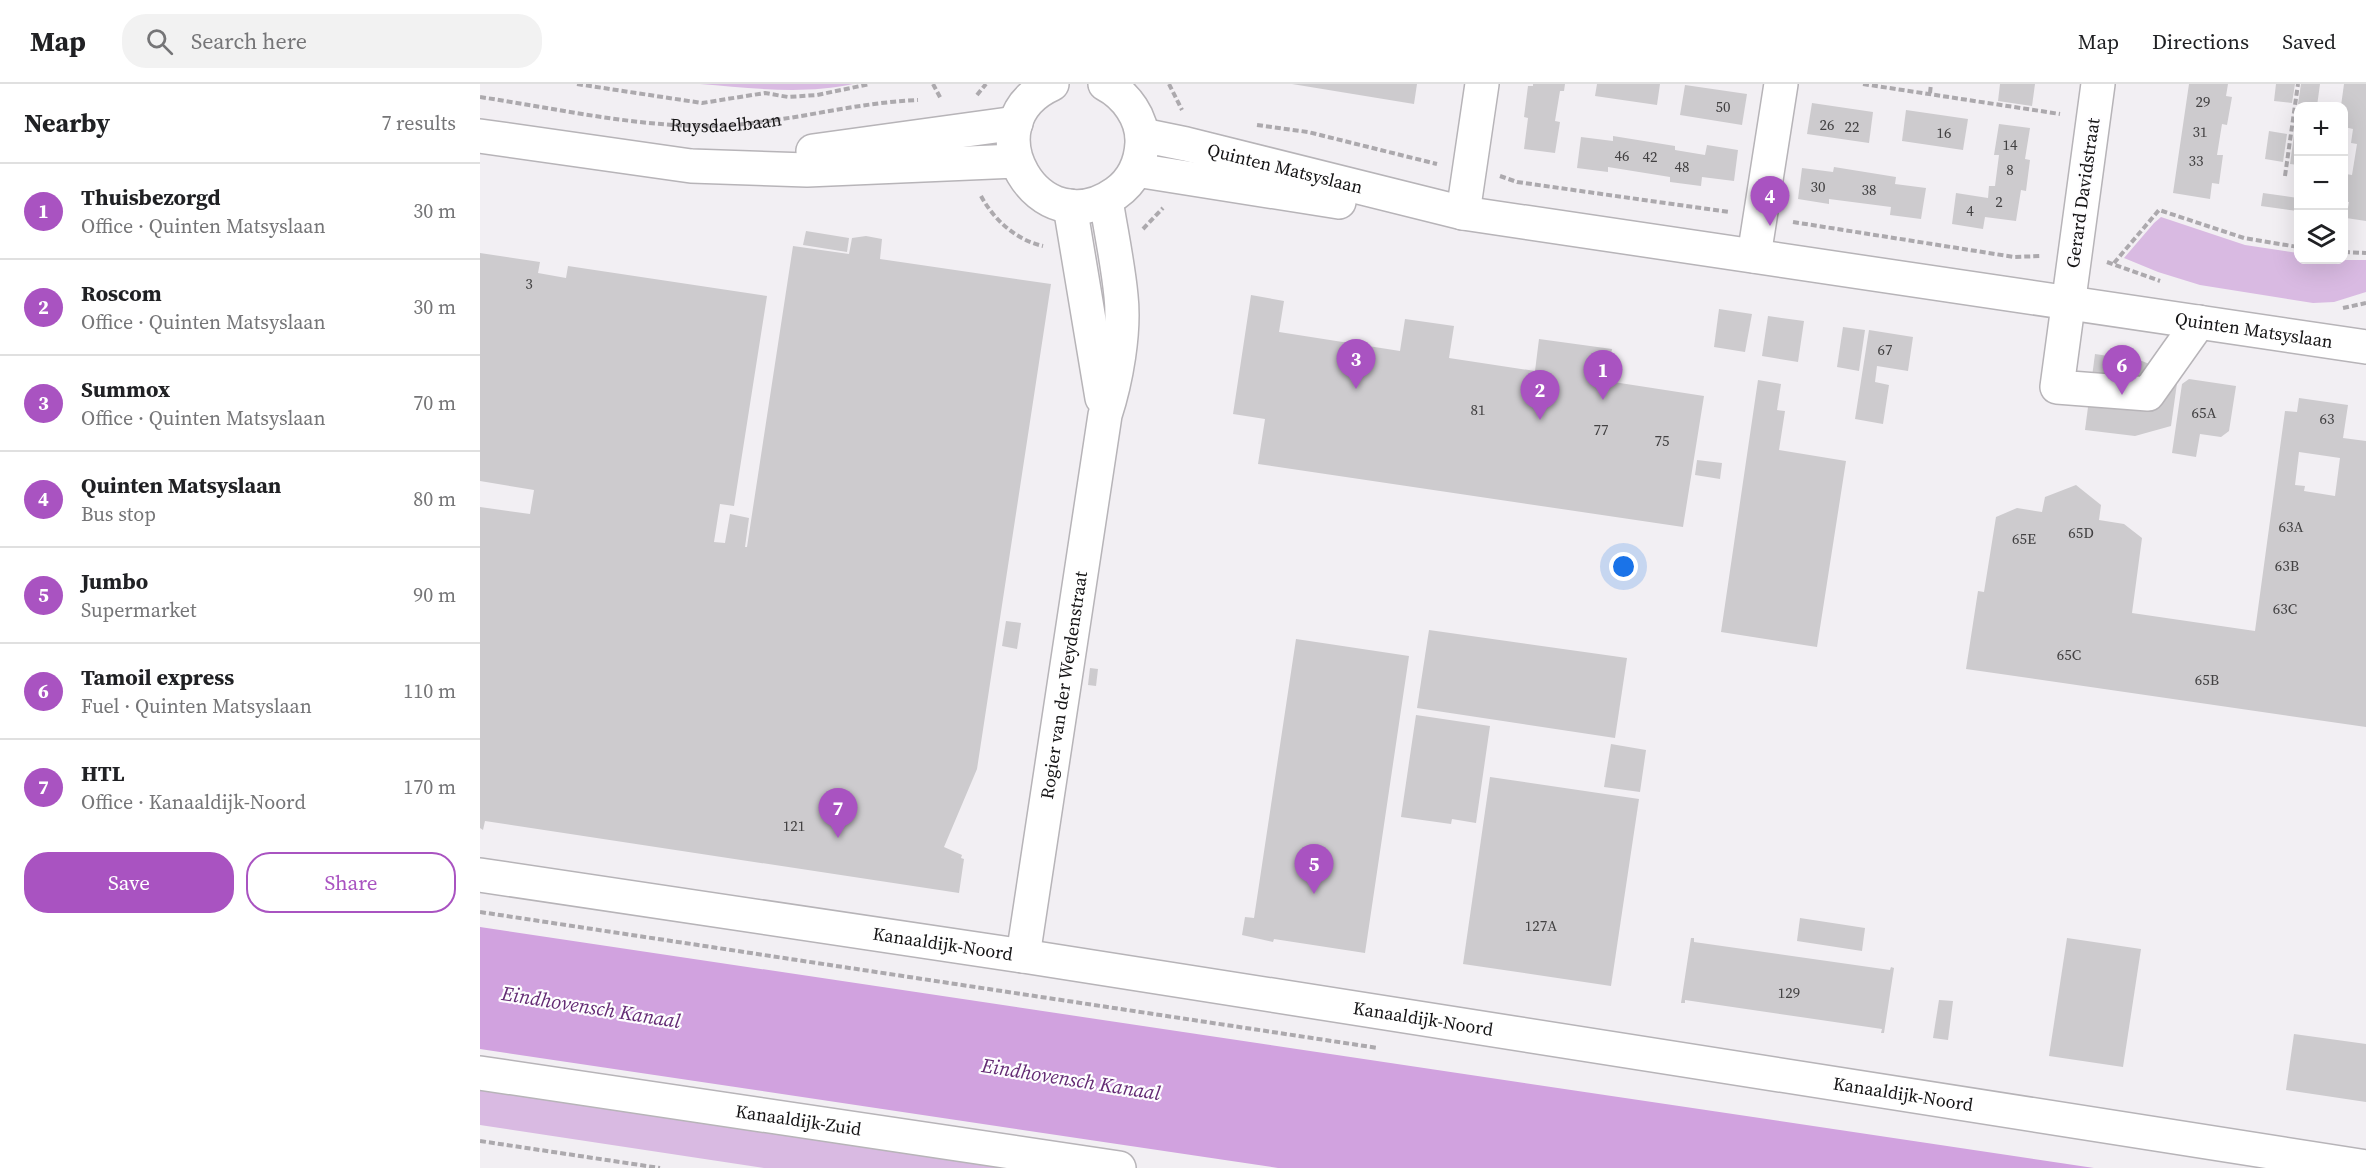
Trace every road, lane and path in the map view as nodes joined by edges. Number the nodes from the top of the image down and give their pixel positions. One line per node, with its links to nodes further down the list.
1 (577, 84): 2 (path)
2 (870, 84)
3 (933, 84): 15 (path)
4 (1052, 84): 19 (street)
5 (1169, 84): 17 (path)
6 (1482, 84): 28 (street)
7 (1781, 84): 32 (street)
8 (1863, 84): 13 (path)
9 (1931, 84): 13 (path)
10 (2098, 84): 18 (street, Gerard Davidstraat)
11 (2298, 84): 25 (path)
12 (1112, 86): 20 (street)
13 (1930, 93): 18 (path)
14 (480, 97): 15 (path, Ruysdaelbaan)
15 (940, 99): 16 (path, Ruysdaelbaan)
16 (951, 100)
17 (1184, 114)
18 (2093, 120): 34 (street, Gerard Davidstraat)
19 (1016, 123): 22 (street); 23 (street)
20 (1142, 135): 24 (street); 28 (street, Quinten Matsyslaan)
21 (480, 136): 23 (street)
22 (1016, 161): 23 (street); 27 (street)
23 (734, 166)
24 (1137, 170): 26 (street); 28 (street, Quinten Matsyslaan)
25 (2285, 176)
26 (1106, 200): 27 (street); 37 (street, Rogier van der Weydenstraat)
27 (1070, 206): 37 (street, Rogier van der Weydenstraat)
28 (1463, 213): 32 (street, Quinten Matsyslaan)
29 (2294, 246): 33 (path)
30 (2348, 252): 31 (path)
31 (2366, 253)
32 (1754, 256): 34 (street, Quinten Matsyslaan)
33 (2113, 263)
34 (2068, 302): 35 (street, Quinten Matsyslaan); 35 (street, Gerard Davidstraat)
35 (2199, 322): 36 (street, Quinten Matsyslaan)
36 (2366, 347)
37 (1105, 415): 39 (street, Rogier van der Weydenstraat)
38 (480, 875): 39 (street, Kanaaldijk-Noord)
39 (1023, 956): 42 (street, Kanaaldijk-Noord)
40 (480, 1073): 44 (street, Kanaaldijk-Zuid)
41 (480, 1141): 43 (path)
42 (2366, 1167)
43 (660, 1168)
44 (1119, 1168)

